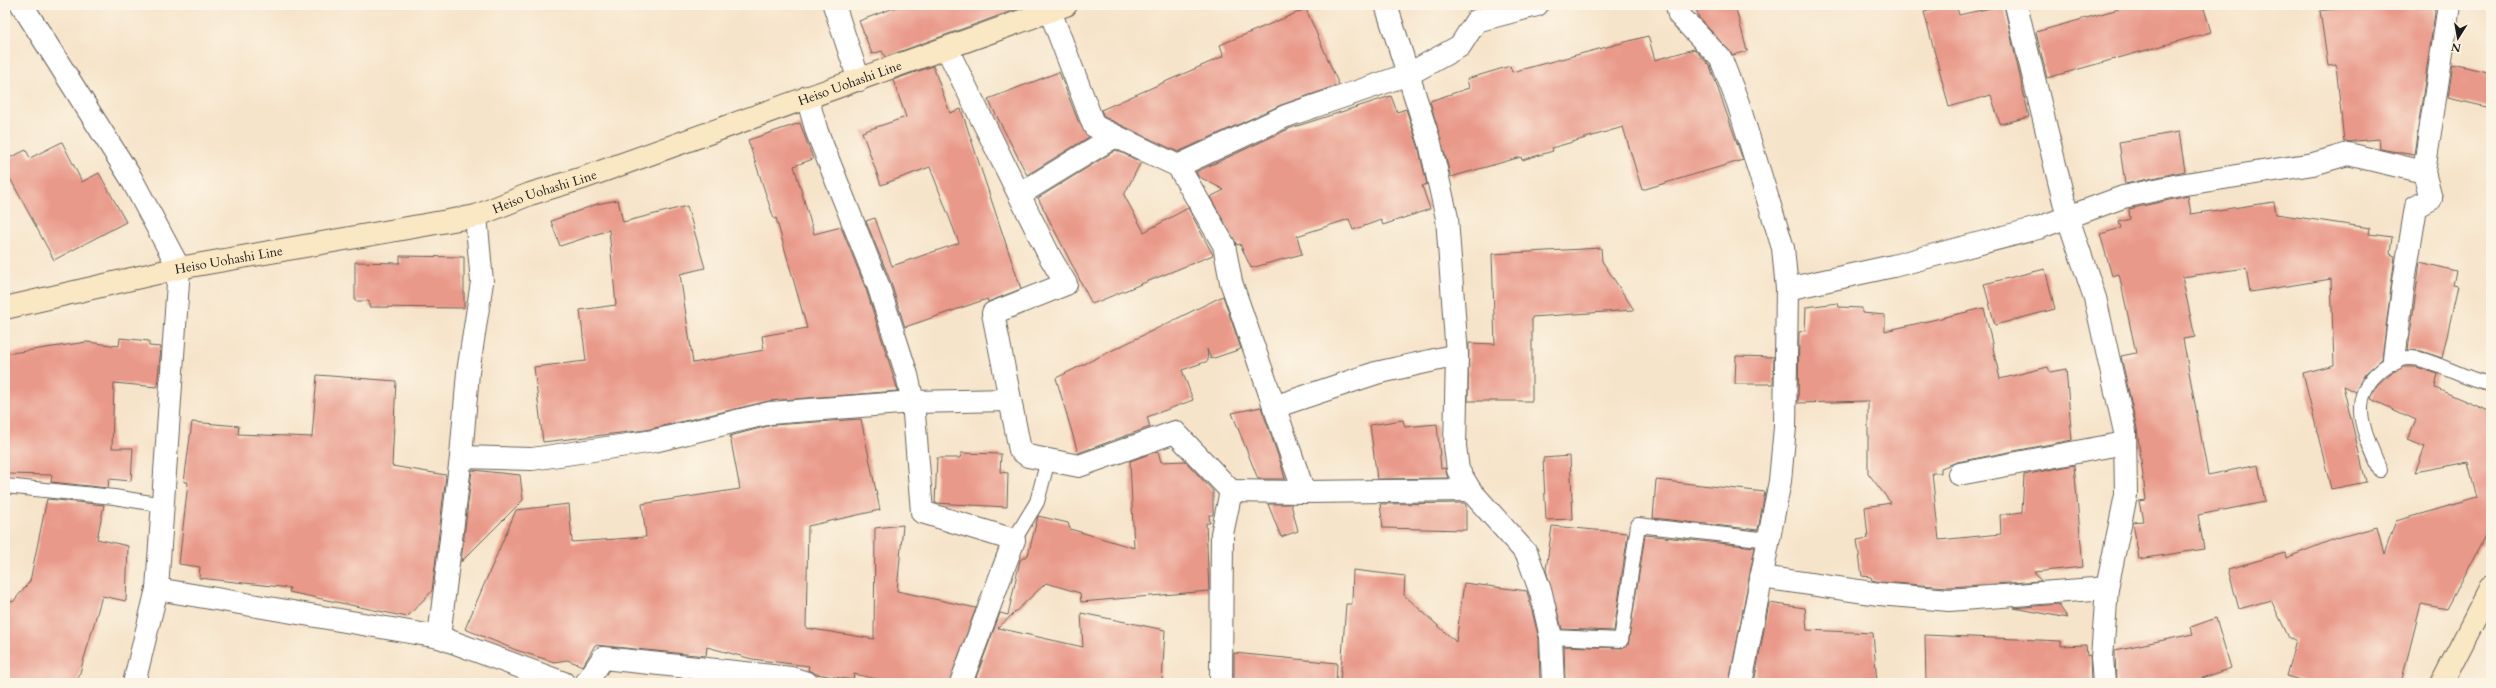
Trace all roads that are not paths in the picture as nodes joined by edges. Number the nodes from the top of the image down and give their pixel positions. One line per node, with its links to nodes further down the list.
1 (22, 5): 19 (street)
2 (834, 5): 11 (street)
3 (1386, 5): 10 (street)
4 (1537, 5): 10 (street)
5 (1677, 5): 20 (street)
6 (2016, 5): 18 (street)
7 (2450, 5): 15 (street)
8 (1058, 8): 9 (main road, Heiso Uohashi Line); 13 (street)
9 (946, 49): 11 (main road, Heiso Uohashi Line); 16 (street)
10 (1409, 74): 14 (street); 22 (street)
11 (859, 80): 12 (main road, Heiso Uohashi Line)
12 (807, 97): 17 (main road, Heiso Uohashi Line); 26 (street)
13 (1115, 136): 14 (street); 16 (street)
14 (1178, 166): 27 (street)
15 (2424, 172): 18 (street); 23 (street)
16 (1020, 194): 25 (street)
17 (476, 216): 19 (main road, Heiso Uohashi Line); 29 (street)
18 (2068, 218): 20 (street); 28 (street)
19 (179, 268): 21 (main road, Heiso Uohashi Line); 37 (street)
20 (1787, 289): 39 (street)
21 (5, 308)
22 (1457, 355): 27 (street); 34 (street)
23 (2394, 359): 24 (lane); 31 (lane)
24 (2491, 384)
25 (1009, 400): 26 (street); 30 (street)
26 (913, 402): 29 (street); 38 (street)
27 (1274, 407): 36 (street)
28 (2125, 443): 32 (street); 42 (street)
29 (461, 457): 44 (street)
30 (1048, 460): 35 (street); 38 (lane)
31 (2380, 470)
32 (1960, 474)
33 (5, 486): 37 (lane)
34 (1470, 490): 36 (street); 45 (street)
35 (1231, 491): 36 (street); 51 (street)
36 (1304, 492)
37 (163, 505): 43 (street)
38 (1014, 540): 50 (street)
39 (1769, 540): 40 (street); 45 (lane)
40 (1761, 577): 42 (street); 53 (street)
41 (2491, 587): 55 (main road)
42 (2107, 588): 54 (street)
43 (157, 589): 44 (street); 46 (street)
44 (439, 637): 47 (street)
45 (1551, 637): 52 (street)
46 (134, 683)
47 (564, 683)
48 (586, 683): 49 (street)
49 (807, 683)
50 (961, 683)
51 (1221, 683)
52 (1553, 683)
53 (1741, 683)
54 (2104, 683)
55 (2442, 683)

